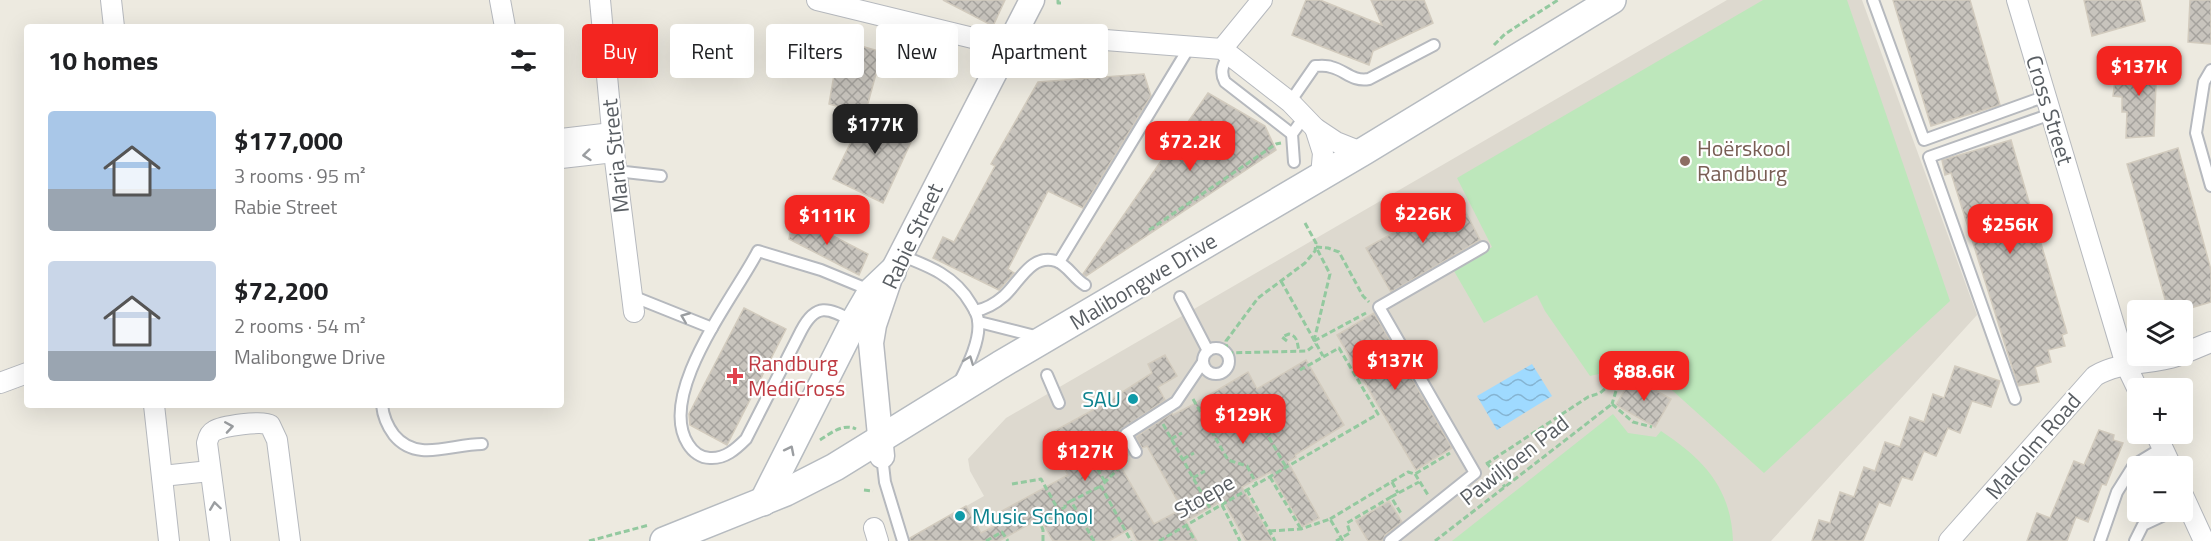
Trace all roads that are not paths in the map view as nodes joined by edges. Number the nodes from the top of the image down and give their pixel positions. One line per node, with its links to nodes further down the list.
1 (500, 0): 12 (street)
2 (600, 0): 28 (street, Maria Street)
3 (817, 0): 14 (street)
4 (1032, 0): 13 (street, Rabie Street)
5 (1262, 0): 18 (street)
6 (1612, 0): 26 (main road, Malibongwe Drive)
7 (1633, 0): 59 (main road, Malibongwe Drive)
8 (1874, 0): 22 (lane)
9 (2017, 0): 22 (street, Cross Street)
10 (117, 1): 11 (street)
11 (114, 24)
12 (504, 24)
13 (1019, 24)
14 (970, 38)
15 (1108, 40): 17 (street)
16 (1434, 45): 21 (lane)
17 (1190, 46): 18 (street); 35 (lane)
18 (1225, 51): 21 (street); 24 (lane)
19 (2211, 70): 27 (lane)
20 (991, 78): 36 (street, Rabie Street)
21 (1290, 102): 23 (street)
22 (2049, 105): 49 (street, Cross Street); 55 (lane)
23 (1310, 122): 24 (lane); 26 (street); 32 (street)
24 (1292, 137): 30 (lane)
25 (564, 140): 28 (street)
26 (1364, 151): 32 (main road, Malibongwe Drive)
27 (2206, 151): 33 (lane)
28 (614, 152): 29 (street, one-way to 29); 31 (lane); 40 (street, Maria Street)
29 (564, 158)
30 (1294, 162)
31 (661, 176)
32 (1321, 176): 44 (main road, Malibongwe Drive)
33 (2211, 186)
34 (1483, 247): 74 (lane)
35 (1059, 262): 37 (lane); 41 (lane)
36 (896, 264): 38 (main road); 41 (lane); 59 (street, Rabie Street)
37 (1085, 285)
38 (872, 291): 42 (main road); 43 (lane)
39 (1180, 297): 47 (lane)
40 (633, 304): 43 (lane, one-way to 40)
41 (977, 316): 44 (lane); 54 (lane, one-way to 41)
42 (854, 321): 43 (lane); 65 (main road, one-way to 42)
43 (712, 328)
44 (1046, 339): 54 (main road, Malibongwe Drive)
45 (2211, 342): 46 (street)
46 (2193, 349)
47 (1208, 351): 48 (lane); 48 (lane)
48 (1203, 362): 62 (lane)
49 (2126, 365): 52 (street, Cross Street); 75 (street, Malcolm Road)
50 (24, 374): 53 (street)
51 (1047, 375): 56 (lane)
52 (2132, 378)
53 (0, 383)
54 (953, 395): 59 (main road, Malibongwe Drive)
55 (2015, 399)
56 (1059, 403)
57 (154, 408): 64 (street)
58 (382, 408): 60 (lane)
59 (873, 441): 65 (main road, Malibongwe Drive); 72 (main road, Malibongwe Drive); 73 (lane)
60 (482, 444)
61 (2156, 444): 76 (lane)
62 (1136, 452)
63 (210, 471): 64 (street); 70 (street, one-way to 63); 71 (street, one-way to 71)
64 (162, 476): 69 (street)
65 (763, 502): 68 (main road, Malibongwe Drive)
66 (2148, 522): 77 (lane)
67 (2192, 522): 78 (street)
68 (658, 533)
69 (170, 541)
70 (220, 541)
71 (290, 541)
72 (708, 541)
73 (903, 541)
74 (1390, 541)
75 (1949, 541)
76 (2100, 541)
77 (2135, 541)
78 (2204, 541)

